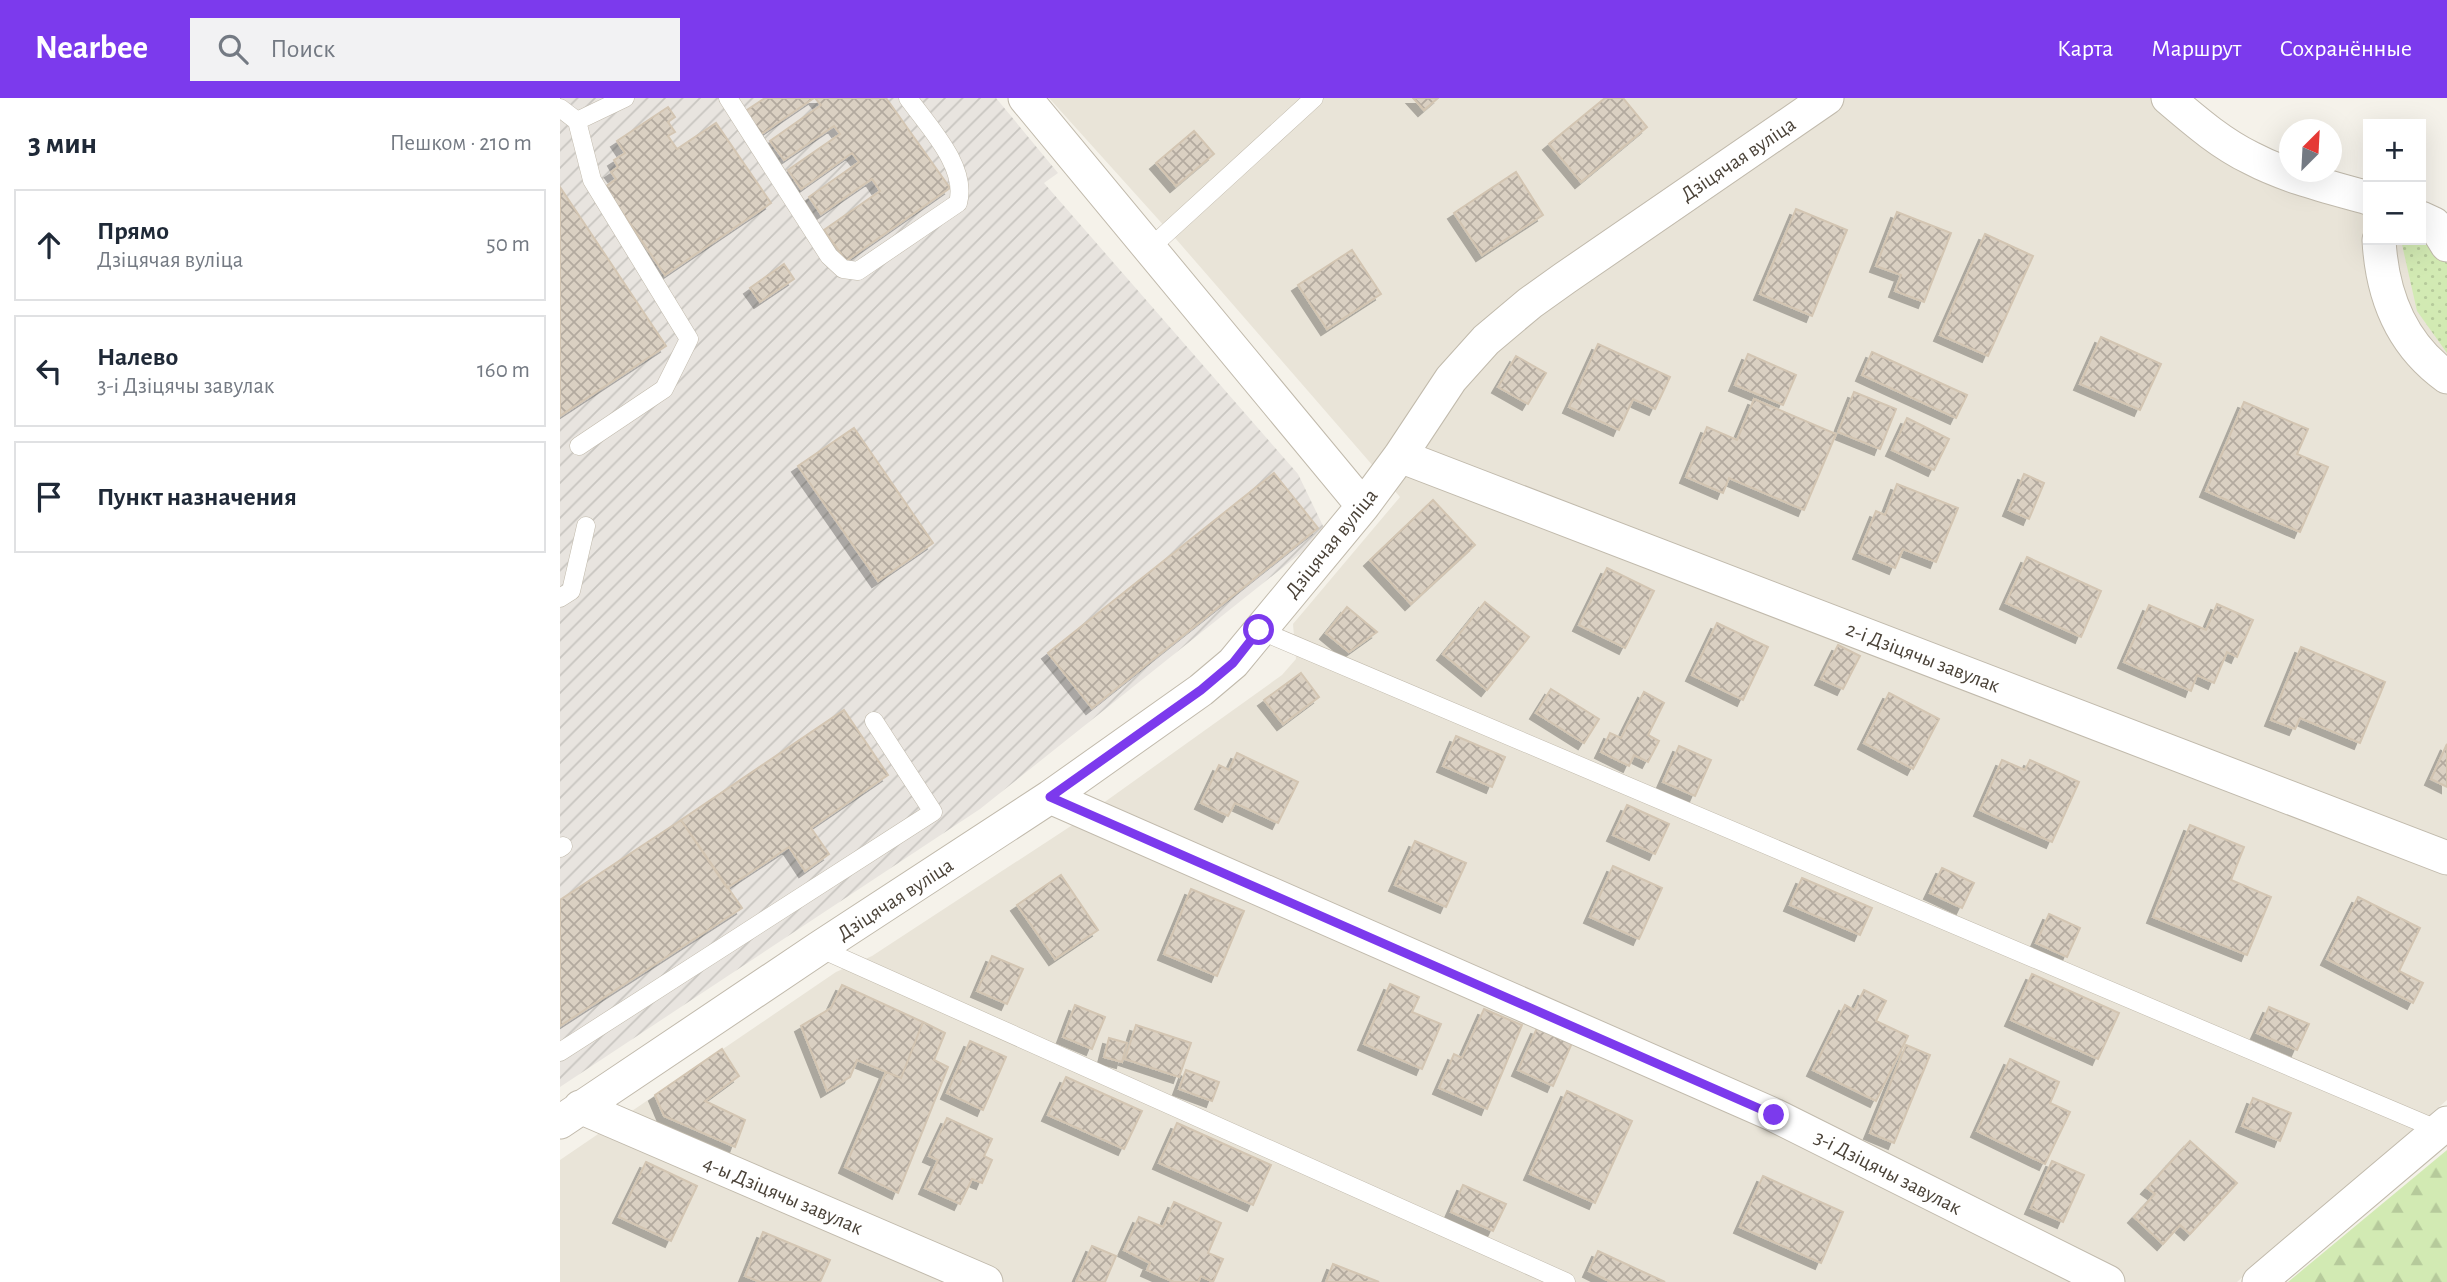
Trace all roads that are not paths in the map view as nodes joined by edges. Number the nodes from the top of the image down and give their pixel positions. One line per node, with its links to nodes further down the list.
1 (625, 98): 9 (lane)
2 (728, 98): 3 (lane)
3 (908, 98)
4 (1025, 98): 12 (street)
5 (1314, 98): 12 (lane)
6 (1828, 98): 15 (street, Дзіцячая вуліца)
7 (2168, 98): 10 (street)
8 (560, 108): 9 (lane)
9 (577, 121): 14 (lane)
10 (2363, 197)
11 (2379, 245): 13 (street)
12 (1149, 249): 16 (street)
13 (2447, 377)
14 (579, 446)
15 (1400, 456): 16 (street, Дзіцячая вуліца); 22 (street, 2-і Дзіцячы завулак)
16 (1363, 506): 19 (street, Дзіцячая вуліца)
17 (586, 526): 18 (lane)
18 (560, 598)
19 (1259, 630): 21 (street, Дзіцячая вуліца); 26 (lane)
20 (874, 721): 24 (lane)
21 (1050, 797): 23 (street, Дзіцячая вуліца); 29 (street, 3-і Дзіцячы завулак)
22 (2447, 858)
23 (819, 948): 25 (street, Дзіцячая вуліца); 28 (lane)
24 (560, 1052)
25 (570, 1114): 27 (street, 4-ы Дзіцячы завулак)
26 (2443, 1127): 30 (street)
27 (986, 1282)
28 (1566, 1282)
29 (2108, 1282)
30 (2259, 1282)

